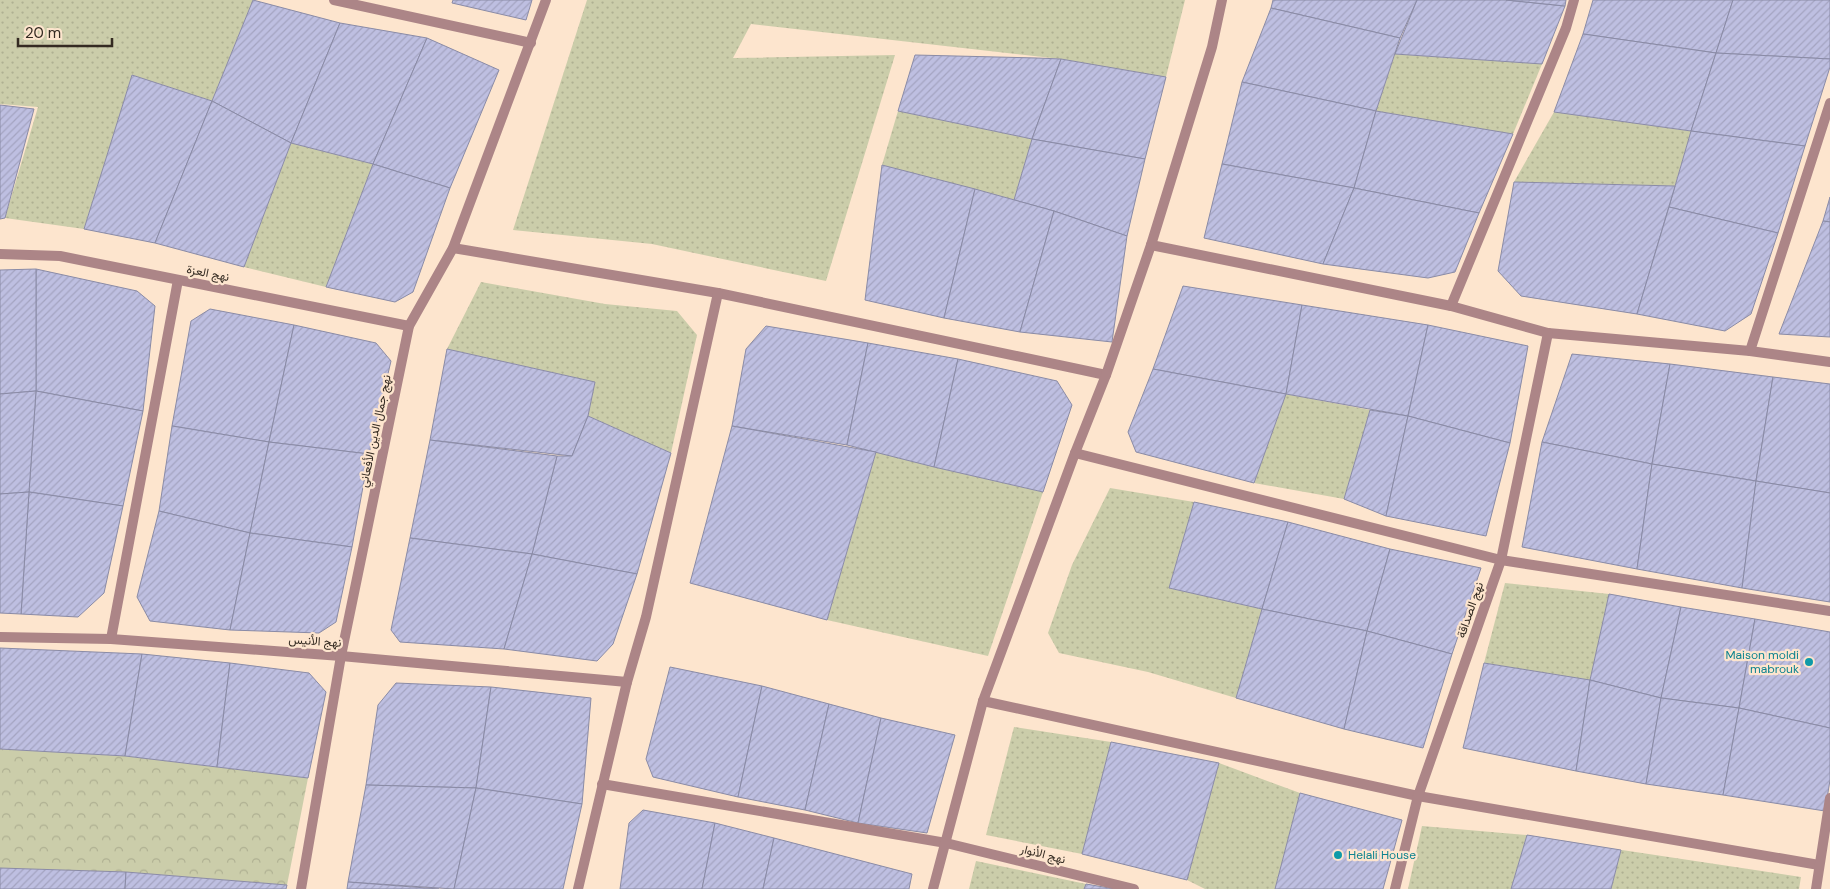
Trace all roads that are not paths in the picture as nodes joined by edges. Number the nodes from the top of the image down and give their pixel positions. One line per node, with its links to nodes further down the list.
1 (334, 0): 5 (street)
2 (546, 0): 5 (street, نهج جمال الدين الأفعاني)
3 (1222, 0): 7 (street)
4 (1574, 0): 12 (street)
5 (531, 43): 8 (street, نهج جمال الدين الأفعاني)
6 (1830, 104): 15 (street)
7 (1151, 245): 12 (street); 17 (street)
8 (452, 248): 11 (street); 13 (street, نهج جمال الدين الأفعاني)
9 (0, 254): 10 (street, نهج العزة)
10 (178, 280): 13 (street, نهج العزة); 22 (street)
11 (718, 293): 17 (street); 24 (street)
12 (1451, 306): 14 (street)
13 (409, 326): 23 (street, نهج جمال الدين الأفعاني)
14 (1548, 333): 15 (street); 19 (street, نهج الصداقة)
15 (1750, 351): 16 (street)
16 (1830, 362)
17 (1106, 375): 18 (street)
18 (1075, 453): 19 (street); 25 (street)
19 (1501, 560): 20 (street); 27 (street, نهج الصداقة)
20 (1830, 611)
21 (0, 637): 22 (street, نهج الأنيس)
22 (111, 639): 23 (street, نهج الأنيس)
23 (341, 656): 24 (street, نهج الأنيس); 31 (street, نهج جمال الدين الأفعاني)
24 (627, 682): 26 (street)
25 (983, 701): 27 (street); 29 (street)
26 (602, 784): 29 (street, نهج الأنوار); 32 (street)
27 (1418, 796): 30 (street); 35 (street, نهج الصداقة)
28 (1830, 798): 30 (street)
29 (946, 843): 33 (street); 34 (street, نهج الأنوار)
30 (1819, 865): 36 (street)
31 (301, 889)
32 (578, 889)
33 (934, 889)
34 (1134, 889)
35 (1395, 889)
36 (1816, 889)

